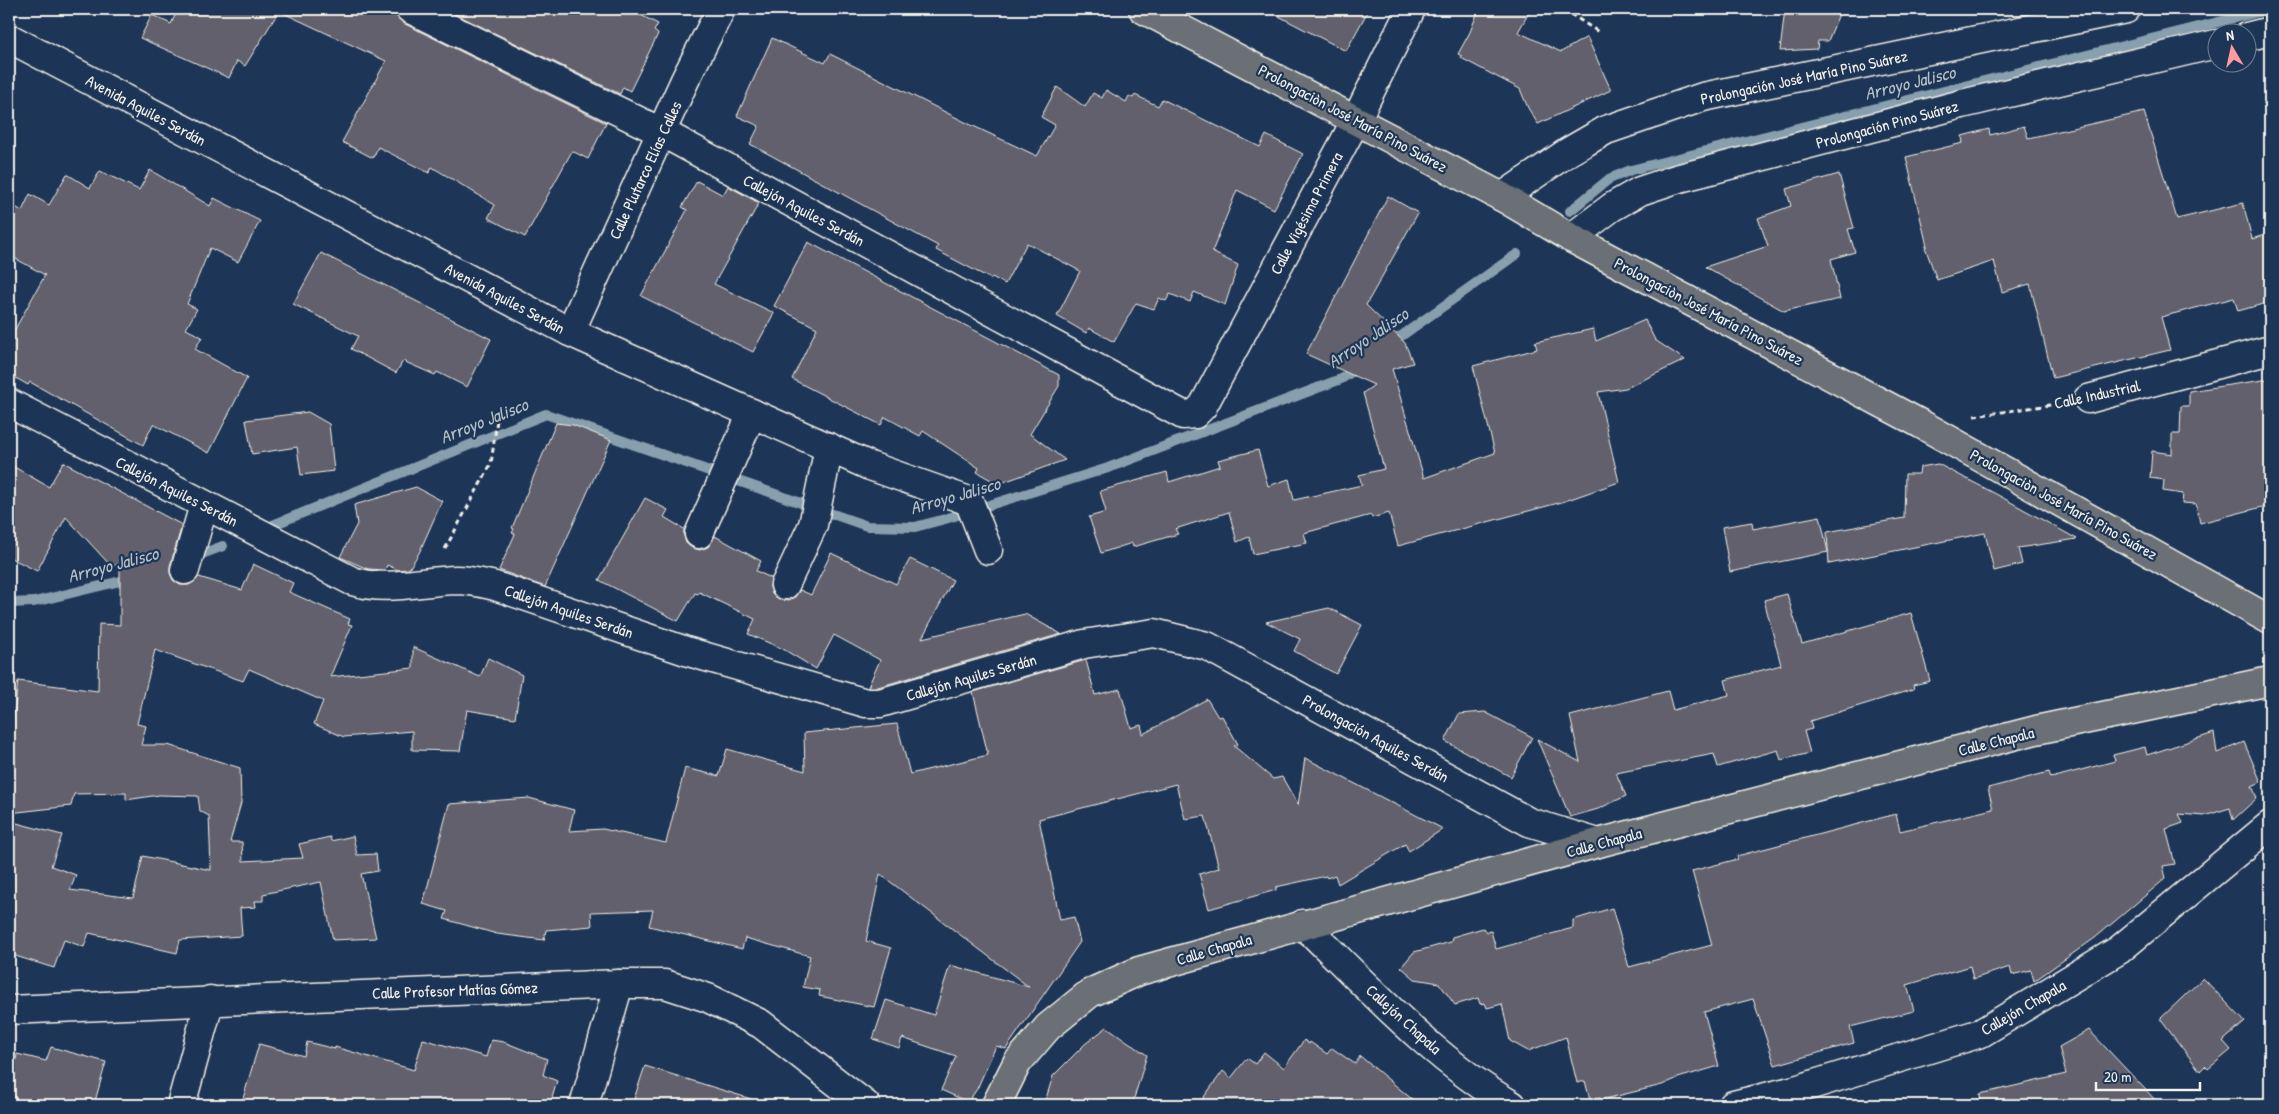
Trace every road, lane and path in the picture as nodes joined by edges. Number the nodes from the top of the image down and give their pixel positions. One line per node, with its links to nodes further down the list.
1 (410, 9): 13 (street, Callejón Aquiles Serdán)
2 (721, 9): 13 (street, Calle Plutarco Elías Calles)
3 (1143, 9): 12 (main road, Prolongaciòn José María Pino Suárez)
4 (1411, 9): 12 (street, Calle Vigésima Primera)
5 (1563, 9): 8 (path)
6 (2126, 9): 14 (street, Prolongación José María Pino Suárez)
7 (2270, 31): 9 (street)
8 (1600, 33)
9 (2256, 34)
10 (9, 38): 16 (street, Avenida Aquiles Serdán)
11 (2206, 46): 15 (street, Prolongación Pino Suárez)
12 (1356, 120): 14 (main road, Prolongaciòn José María Pino Suárez); 22 (street, Calle Vigésima Primera)
13 (663, 133): 16 (street, Calle Plutarco Elías Calles); 22 (street, Callejón Aquiles Serdán)
14 (1502, 197): 15 (main road, Prolongaciòn José María Pino Suárez)
15 (1571, 238): 31 (main road, Prolongaciòn José María Pino Suárez)
16 (570, 332): 21 (street, Avenida Aquiles Serdán)
17 (2270, 350): 18 (street, Calle Industrial)
18 (2088, 400): 23 (path, Calle Industrial)
19 (9, 403): 25 (street, Callejón Aquiles Serdán)
20 (498, 412): 29 (path)
21 (752, 413): 24 (street, Avenida Aquiles Serdán); 26 (street)
22 (1195, 414)
23 (1970, 416)
24 (829, 447): 27 (street, Avenida Aquiles Serdán); 30 (street)
25 (204, 505): 28 (street); 29 (street, Callejón Aquiles Serdán)
26 (699, 534)
27 (988, 550)
28 (185, 570)
29 (427, 583): 32 (street, Callejón Aquiles Serdán)
30 (785, 585)
31 (2270, 620)
32 (1154, 633): 35 (street, Prolongación Aquiles Serdán)
33 (2270, 681): 35 (main road, Calle Chapala)
34 (2270, 825): 45 (street, Callejón Chapala)
35 (1598, 843): 36 (main road, Calle Chapala)
36 (1302, 924): 43 (main road, Calle Chapala); 44 (street, Callejón Chapala)
37 (619, 984): 38 (street, Calle Profesor Matías Gómez); 41 (street); 42 (street, Calle Profesor Matías Gómez)
38 (210, 1000): 39 (street, Calle Profesor Matías Gómez); 40 (street)
39 (9, 1010)
40 (181, 1105)
41 (584, 1105)
42 (866, 1105)
43 (996, 1105)
44 (1512, 1105)
45 (1732, 1105)

